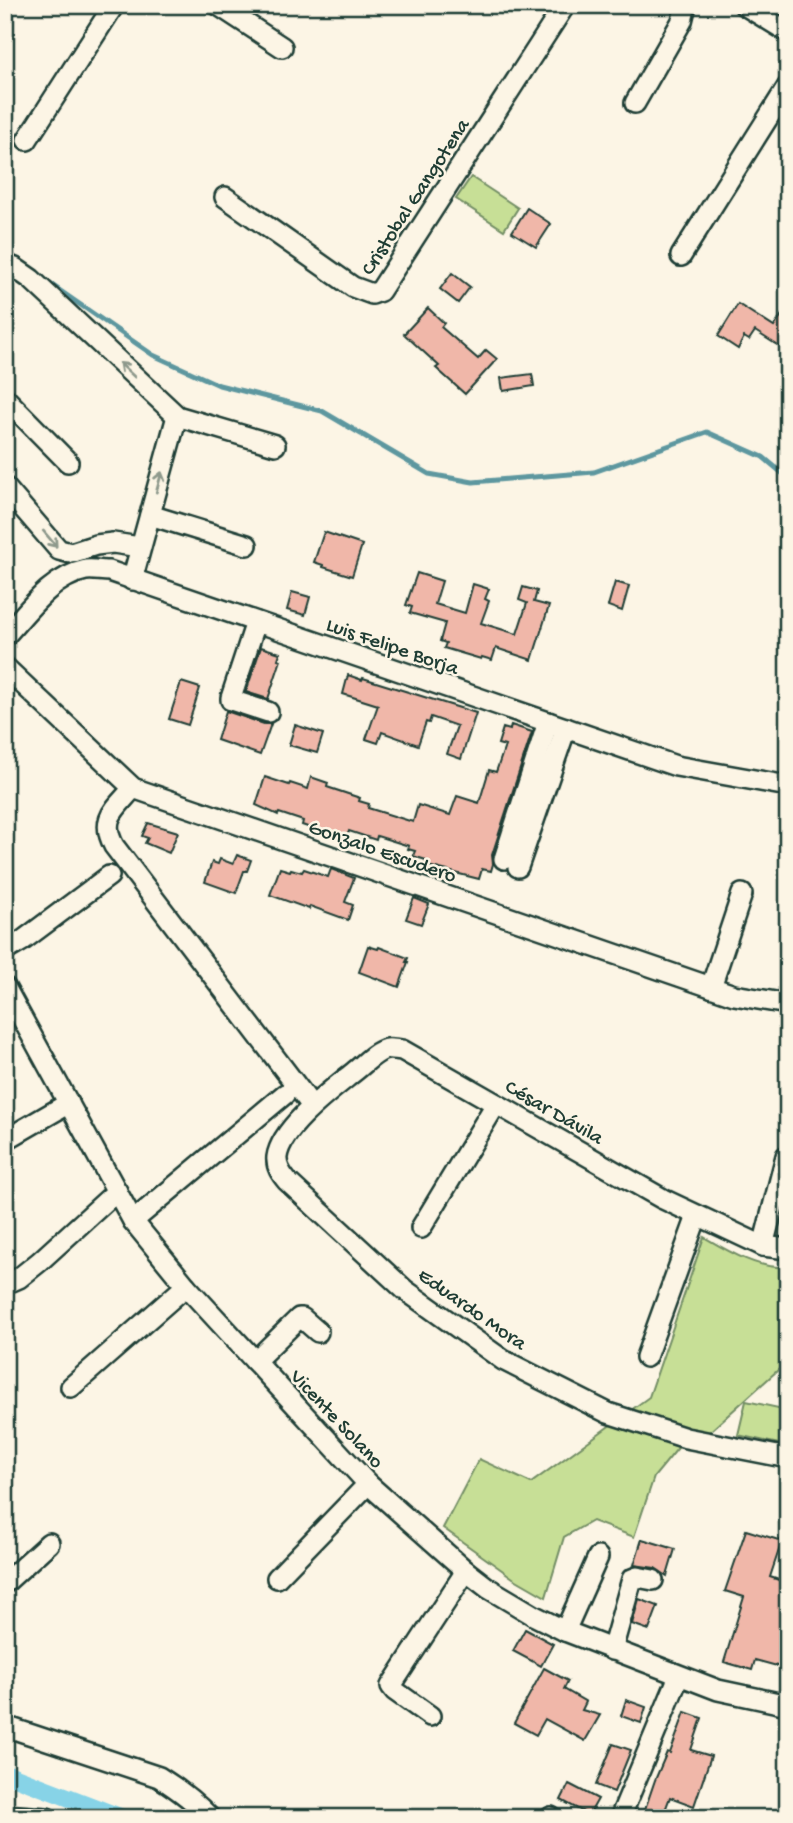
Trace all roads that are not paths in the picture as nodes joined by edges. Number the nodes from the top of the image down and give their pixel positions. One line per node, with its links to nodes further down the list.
1 (114, 5): 10 (street)
2 (218, 5): 7 (street)
3 (565, 5): 11 (street, Cristobal Gangotena)
4 (686, 5): 9 (street)
5 (747, 6): 6 (street)
6 (788, 32)
7 (282, 47)
8 (788, 86): 12 (street)
9 (635, 103)
10 (27, 140)
11 (225, 197)
12 (681, 256)
13 (5, 264): 15 (street, one-way to 13)
14 (5, 398): 17 (street)
15 (177, 416): 16 (street); 19 (street, one-way to 15)
16 (275, 445)
17 (68, 462)
18 (5, 487): 21 (street, one-way to 21)
19 (150, 515): 20 (street); 21 (street)
20 (247, 545)
21 (140, 547): 22 (street)
22 (132, 580): 23 (street, Luis Felipe Borja); 24 (street, Luis Felipe Borja)
23 (256, 622): 26 (street); 27 (street, Luis Felipe Borja)
24 (7, 629)
25 (5, 667): 29 (street, Gonzalo Escudero)
26 (268, 712)
27 (557, 725): 28 (street, Luis Felipe Borja); 30 (street)
28 (788, 786)
29 (133, 788): 35 (street, Gonzalo Escudero); 40 (street)
30 (511, 863)
31 (109, 876): 33 (street)
32 (742, 894): 35 (street)
33 (5, 951)
34 (5, 987): 38 (street, Vicente Solano)
35 (711, 987): 36 (street, Gonzalo Escudero)
36 (788, 1004)
37 (285, 1094): 45 (street)
38 (69, 1103): 41 (street); 43 (street, Vicente Solano)
39 (496, 1104): 40 (street, César Dávila); 44 (street, César Dávila); 46 (street)
40 (312, 1106): 55 (street, Eduardo Mora)
41 (5, 1140)
42 (786, 1156): 47 (street)
43 (117, 1191): 45 (street, Vicente Solano); 49 (street)
44 (697, 1216): 47 (street, César Dávila); 52 (street)
45 (133, 1221): 50 (street, Vicente Solano)
46 (421, 1228)
47 (763, 1246): 48 (street, César Dávila)
48 (788, 1250)
49 (5, 1284)
50 (186, 1286): 53 (street, Vicente Solano); 54 (street)
51 (318, 1332): 53 (street)
52 (646, 1357)
53 (255, 1361): 56 (street, Vicente Solano)
54 (71, 1387)
55 (788, 1458)
56 (368, 1484): 59 (street, Vicente Solano); 60 (street)
57 (49, 1543): 62 (street)
58 (598, 1557): 63 (street)
59 (466, 1572): 63 (street, Vicente Solano); 67 (street)
60 (277, 1578)
61 (653, 1580): 64 (street)
62 (5, 1583)
63 (565, 1631): 64 (street, Vicente Solano)
64 (612, 1650): 65 (street, Vicente Solano)
65 (679, 1676): 66 (street, Vicente Solano); 72 (street)
66 (788, 1705)
67 (430, 1716)
68 (5, 1726): 71 (street)
69 (5, 1815): 70 (street)
70 (47, 1818)
71 (210, 1818)
72 (620, 1818)

